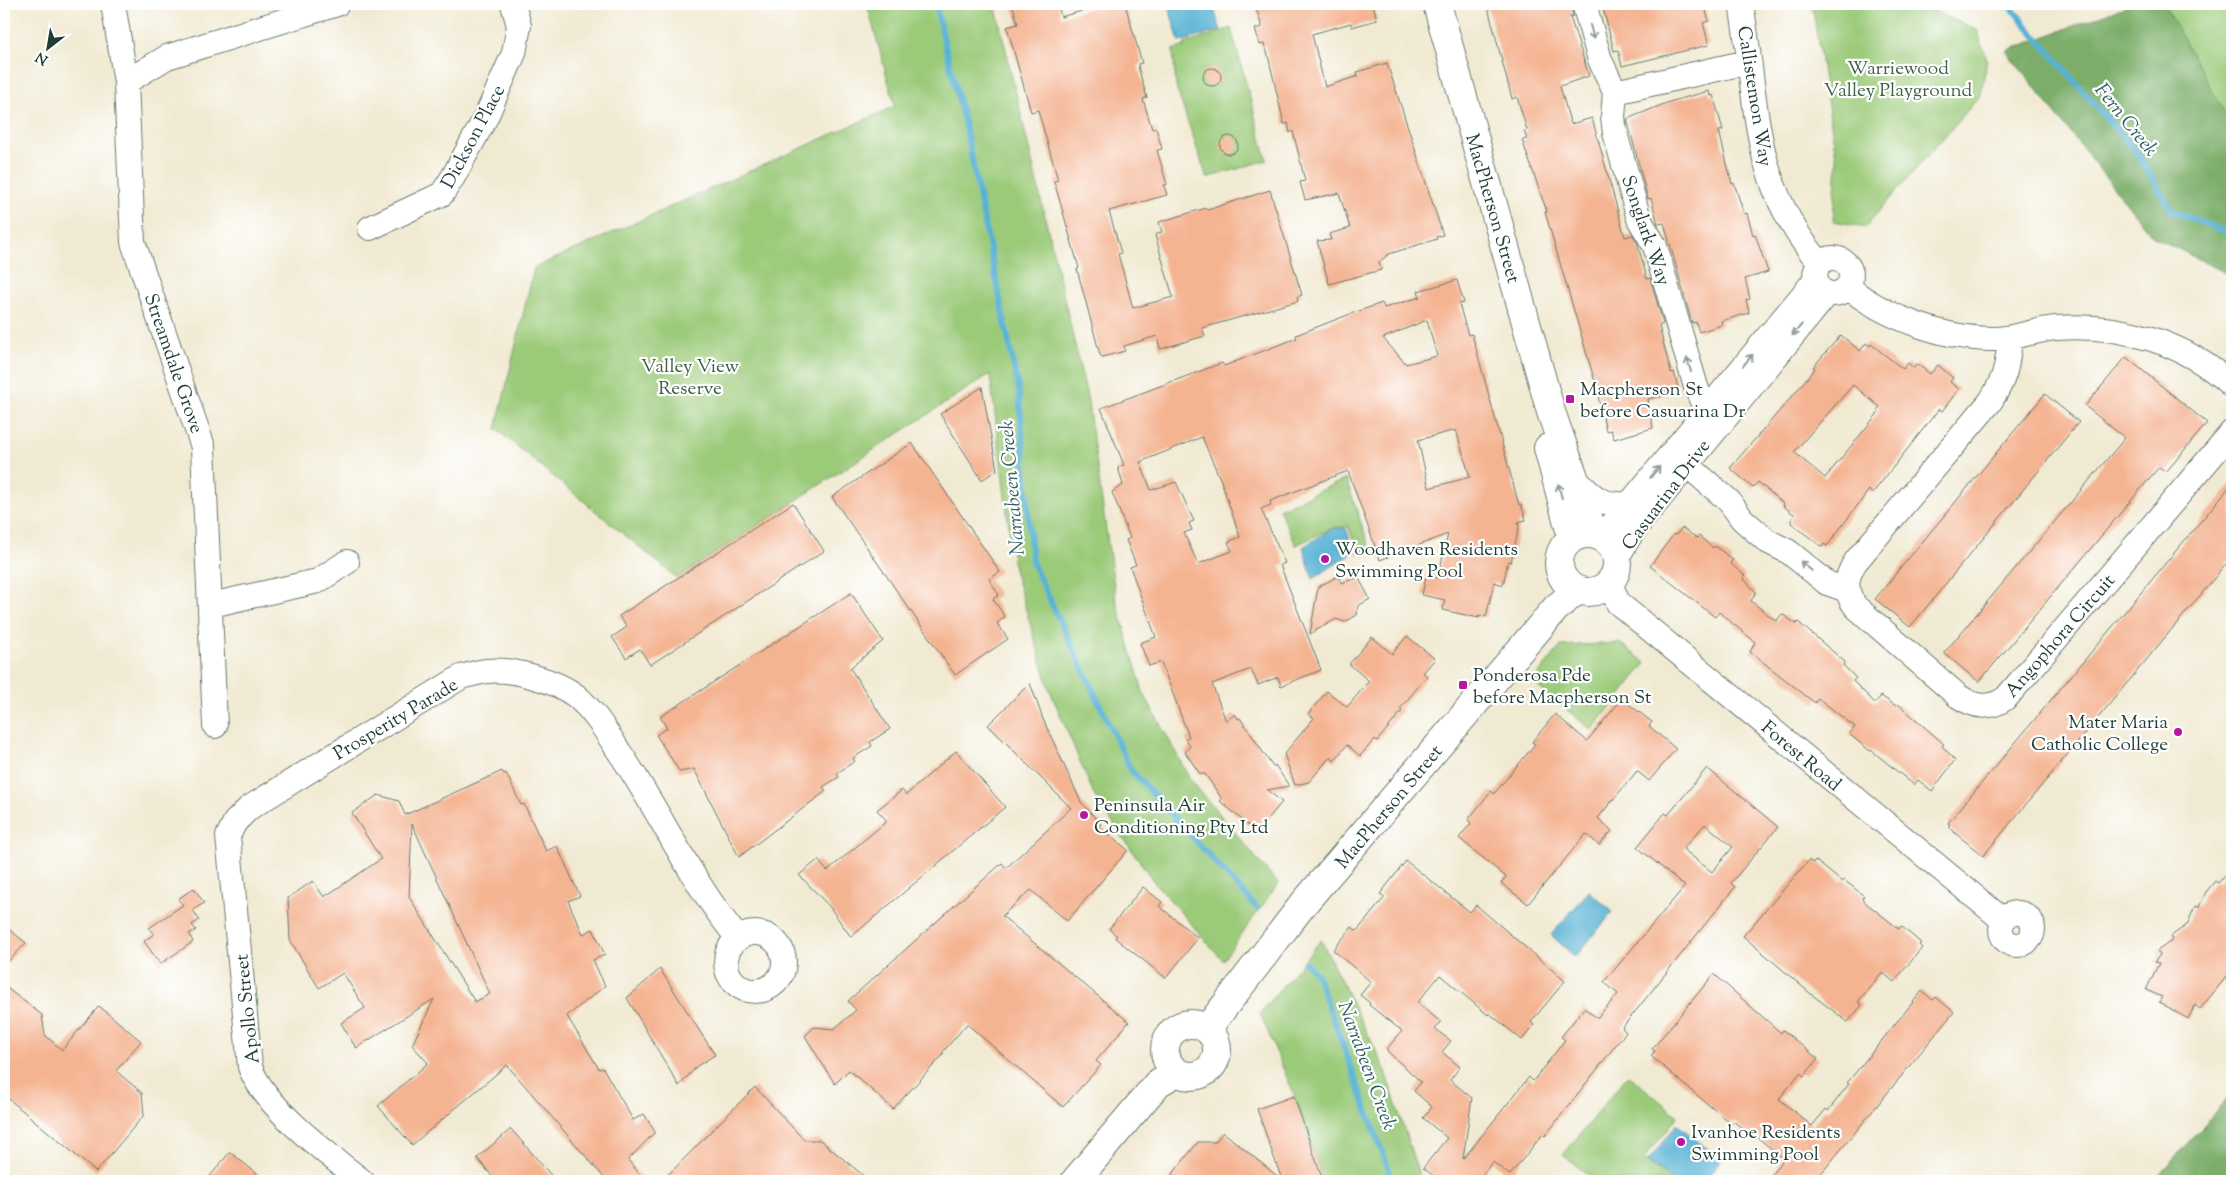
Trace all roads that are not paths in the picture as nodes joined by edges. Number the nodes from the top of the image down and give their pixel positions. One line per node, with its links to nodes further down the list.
1 (113, 4): 8 (street, Streamdale Grove)
2 (337, 4): 8 (street)
3 (513, 4): 10 (street, Dickson Place)
4 (1437, 4): 15 (street, MacPherson Street)
5 (1584, 4): 9 (street, one-way to 9)
6 (1741, 4): 7 (street, Callistemon Way)
7 (1748, 62): 9 (street); 11 (street, Callistemon Way)
8 (126, 82): 24 (street, Streamdale Grove)
9 (1615, 92): 14 (street, Songlark Way, one-way to 9)
10 (370, 228)
11 (1828, 281): 12 (street); 14 (street, Casuarina Drive, one-way to 11); 17 (street, Casuarina Drive, one-way to 17)
12 (2010, 339): 13 (street); 23 (street)
13 (2232, 386)
14 (1706, 411): 19 (street, Casuarina Drive, one-way to 14)
15 (1551, 412): 18 (street, MacPherson Street); 20 (street, MacPherson Street, one-way to 15)
16 (2232, 432): 23 (street, Angophora Circuit)
17 (1686, 464): 20 (street, Casuarina Drive); 23 (street, one-way to 17)
18 (1576, 480): 19 (street); 20 (street, MacPherson Street)
19 (1629, 504): 20 (street, Casuarina Drive)
20 (1599, 550): 22 (street); 22 (street); 27 (street, Forest Road)
21 (347, 562): 24 (street)
22 (1577, 590): 29 (street, MacPherson Street)
23 (1847, 590)
24 (211, 605): 25 (street, Streamdale Grove)
25 (215, 726)
26 (230, 850): 28 (street, Prosperity Parade); 31 (street, Apollo Street)
27 (2003, 920)
28 (738, 938)
29 (1207, 1029): 30 (street); 30 (street)
30 (1177, 1072): 32 (street)
31 (362, 1181)
32 (1075, 1181)

